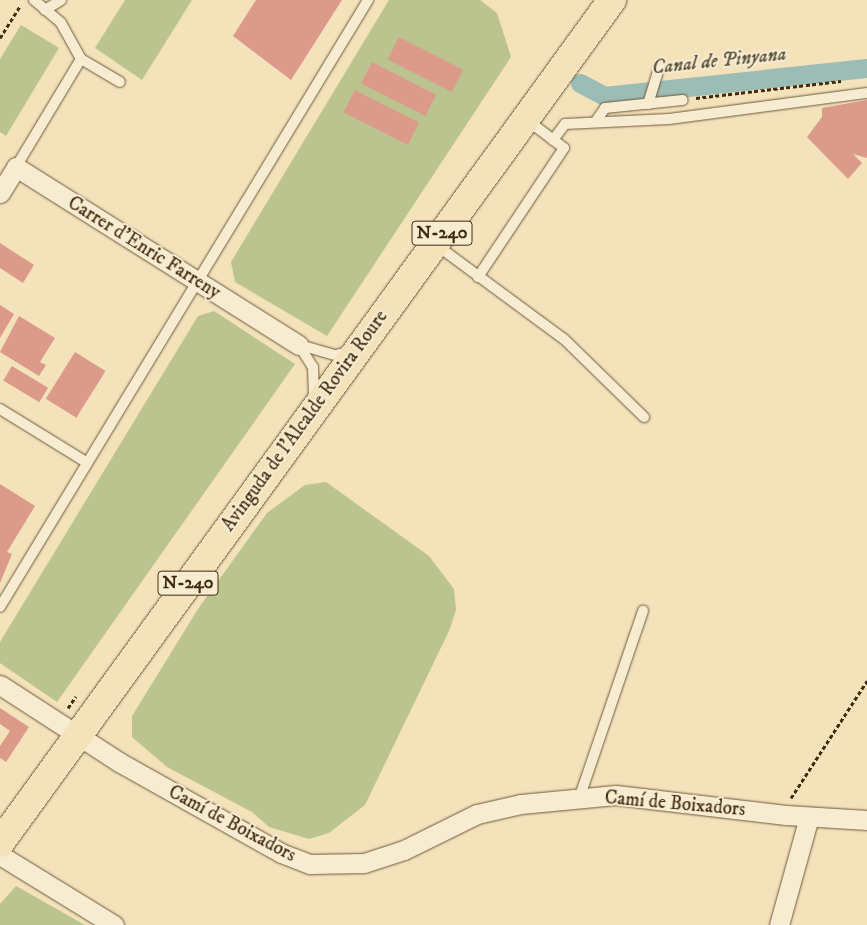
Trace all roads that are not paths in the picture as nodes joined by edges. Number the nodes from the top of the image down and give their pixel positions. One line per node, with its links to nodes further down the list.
1 (34, 0): 5 (lane)
2 (61, 0): 5 (lane)
3 (368, 0): 19 (lane)
4 (612, 0): 12 (main road, Avinguda de l'Alcalde Rovira Roure / N-240)
5 (46, 10): 6 (lane)
6 (81, 59): 8 (lane); 15 (lane)
7 (660, 65): 11 (lane)
8 (120, 82)
9 (867, 92): 13 (lane)
10 (683, 100): 11 (lane)
11 (649, 101): 13 (lane)
12 (526, 118): 14 (lane); 17 (main road, Avinguda de l'Alcalde Rovira Roure / N-240)
13 (596, 121): 14 (lane)
14 (553, 140): 18 (lane)
15 (16, 167): 16 (street); 19 (street, Carrer d'Enric Farreny)
16 (0, 193)
17 (434, 244): 18 (lane); 21 (main road, Avinguda de l'Alcalde Rovira Roure / N-240)
18 (478, 277): 23 (lane)
19 (196, 281): 20 (street, Carrer d'Enric Farreny); 25 (lane)
20 (299, 345): 21 (lane); 24 (lane)
21 (359, 348): 24 (main road, Avinguda de l'Alcalde Rovira Roure / N-240)
22 (0, 410): 25 (lane)
23 (644, 417)
24 (299, 429): 29 (main road, Avinguda de l'Alcalde Rovira Roure / N-240)
25 (86, 462): 26 (lane)
26 (0, 607)
27 (643, 611): 30 (lane)
28 (0, 685): 29 (street, Camí de Boixadors)
29 (77, 737): 30 (street, Camí de Boixadors); 33 (main road, Avinguda de l'Alcalde Rovira Roure / N-240)
30 (579, 799): 31 (street, Camí de Boixadors)
31 (810, 817): 32 (street, Camí de Boixadors); 36 (street)
32 (867, 820)
33 (0, 843)
34 (0, 855): 35 (street)
35 (114, 925)
36 (779, 925)

